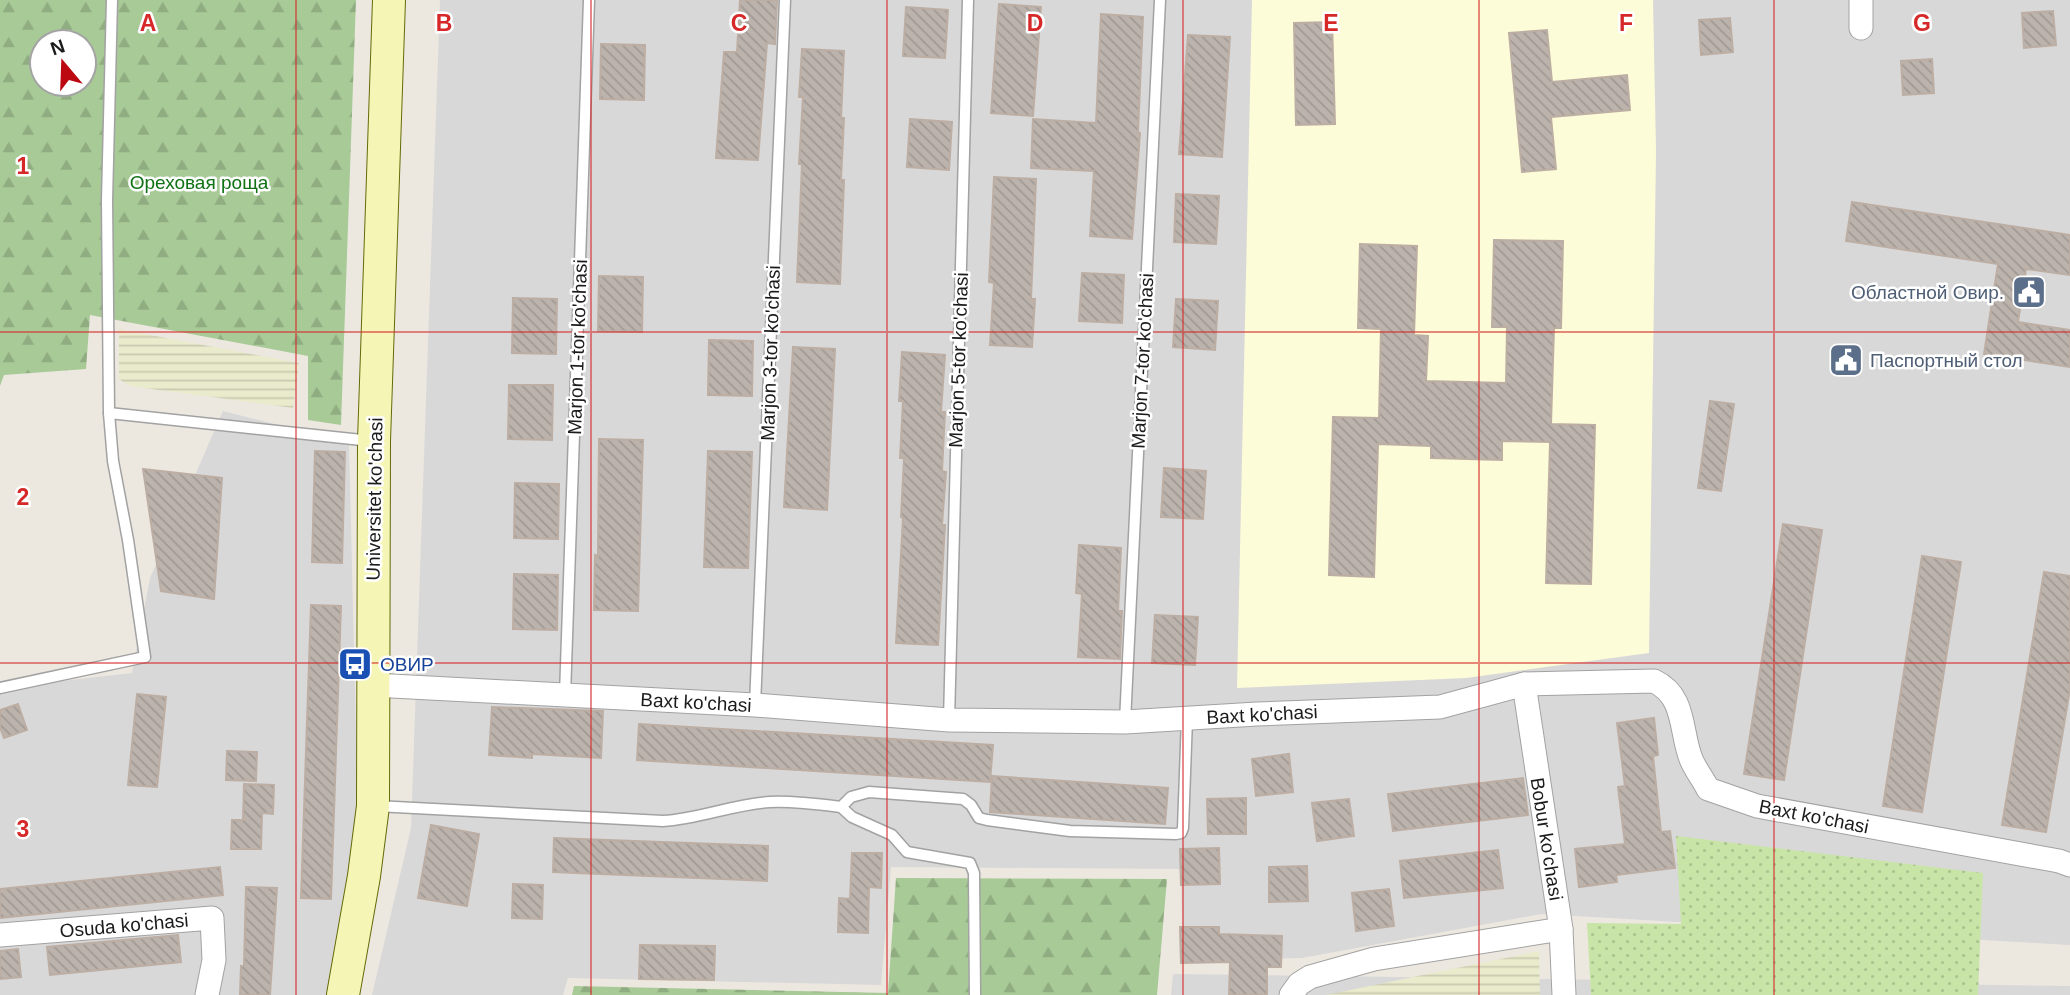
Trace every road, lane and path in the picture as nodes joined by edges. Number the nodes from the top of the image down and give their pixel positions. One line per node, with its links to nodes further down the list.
1 (113, 0): 9 (lane)
2 (389, 0): 10 (main road, Universitet ko'chasi)
3 (589, 0): 14 (lane, Marjon 1-tor ko'chasi)
4 (785, 0): 15 (lane, Marjon 3-tor ko'chasi)
5 (968, 0): 17 (lane, Marjon 5-tor ko'chasi)
6 (1160, 0): 18 (lane, Marjon 7-tor ko'chasi)
7 (1860, 0): 8 (street)
8 (1861, 28)
9 (109, 413): 10 (lane); 13 (lane)
10 (374, 441): 12 (main road, Universitet ko'chasi)
11 (1524, 684): 16 (street, Baxt ko'chasi); 21 (street, Baxt ko'chasi); 22 (street, Bobur ko'chasi)
12 (373, 685): 14 (street, Baxt ko'chasi); 19 (main road, Universitet ko'chasi)
13 (0, 688)
14 (565, 695): 15 (street, Baxt ko'chasi)
15 (755, 705): 17 (street, Baxt ko'chasi)
16 (1187, 718): 18 (street, Baxt ko'chasi); 20 (lane)
17 (948, 720): 18 (street, Baxt ko'chasi)
18 (1125, 722)
19 (373, 806): 20 (lane); 25 (main road, Universitet ko'chasi)
20 (841, 807): 26 (lane)
21 (2066, 858)
22 (1561, 929): 27 (street); 28 (street, Bobur ko'chasi)
23 (0, 935): 24 (street, Osuda ko'chasi)
24 (207, 995)
25 (343, 995)
26 (975, 995)
27 (1292, 995)
28 (1564, 995)

